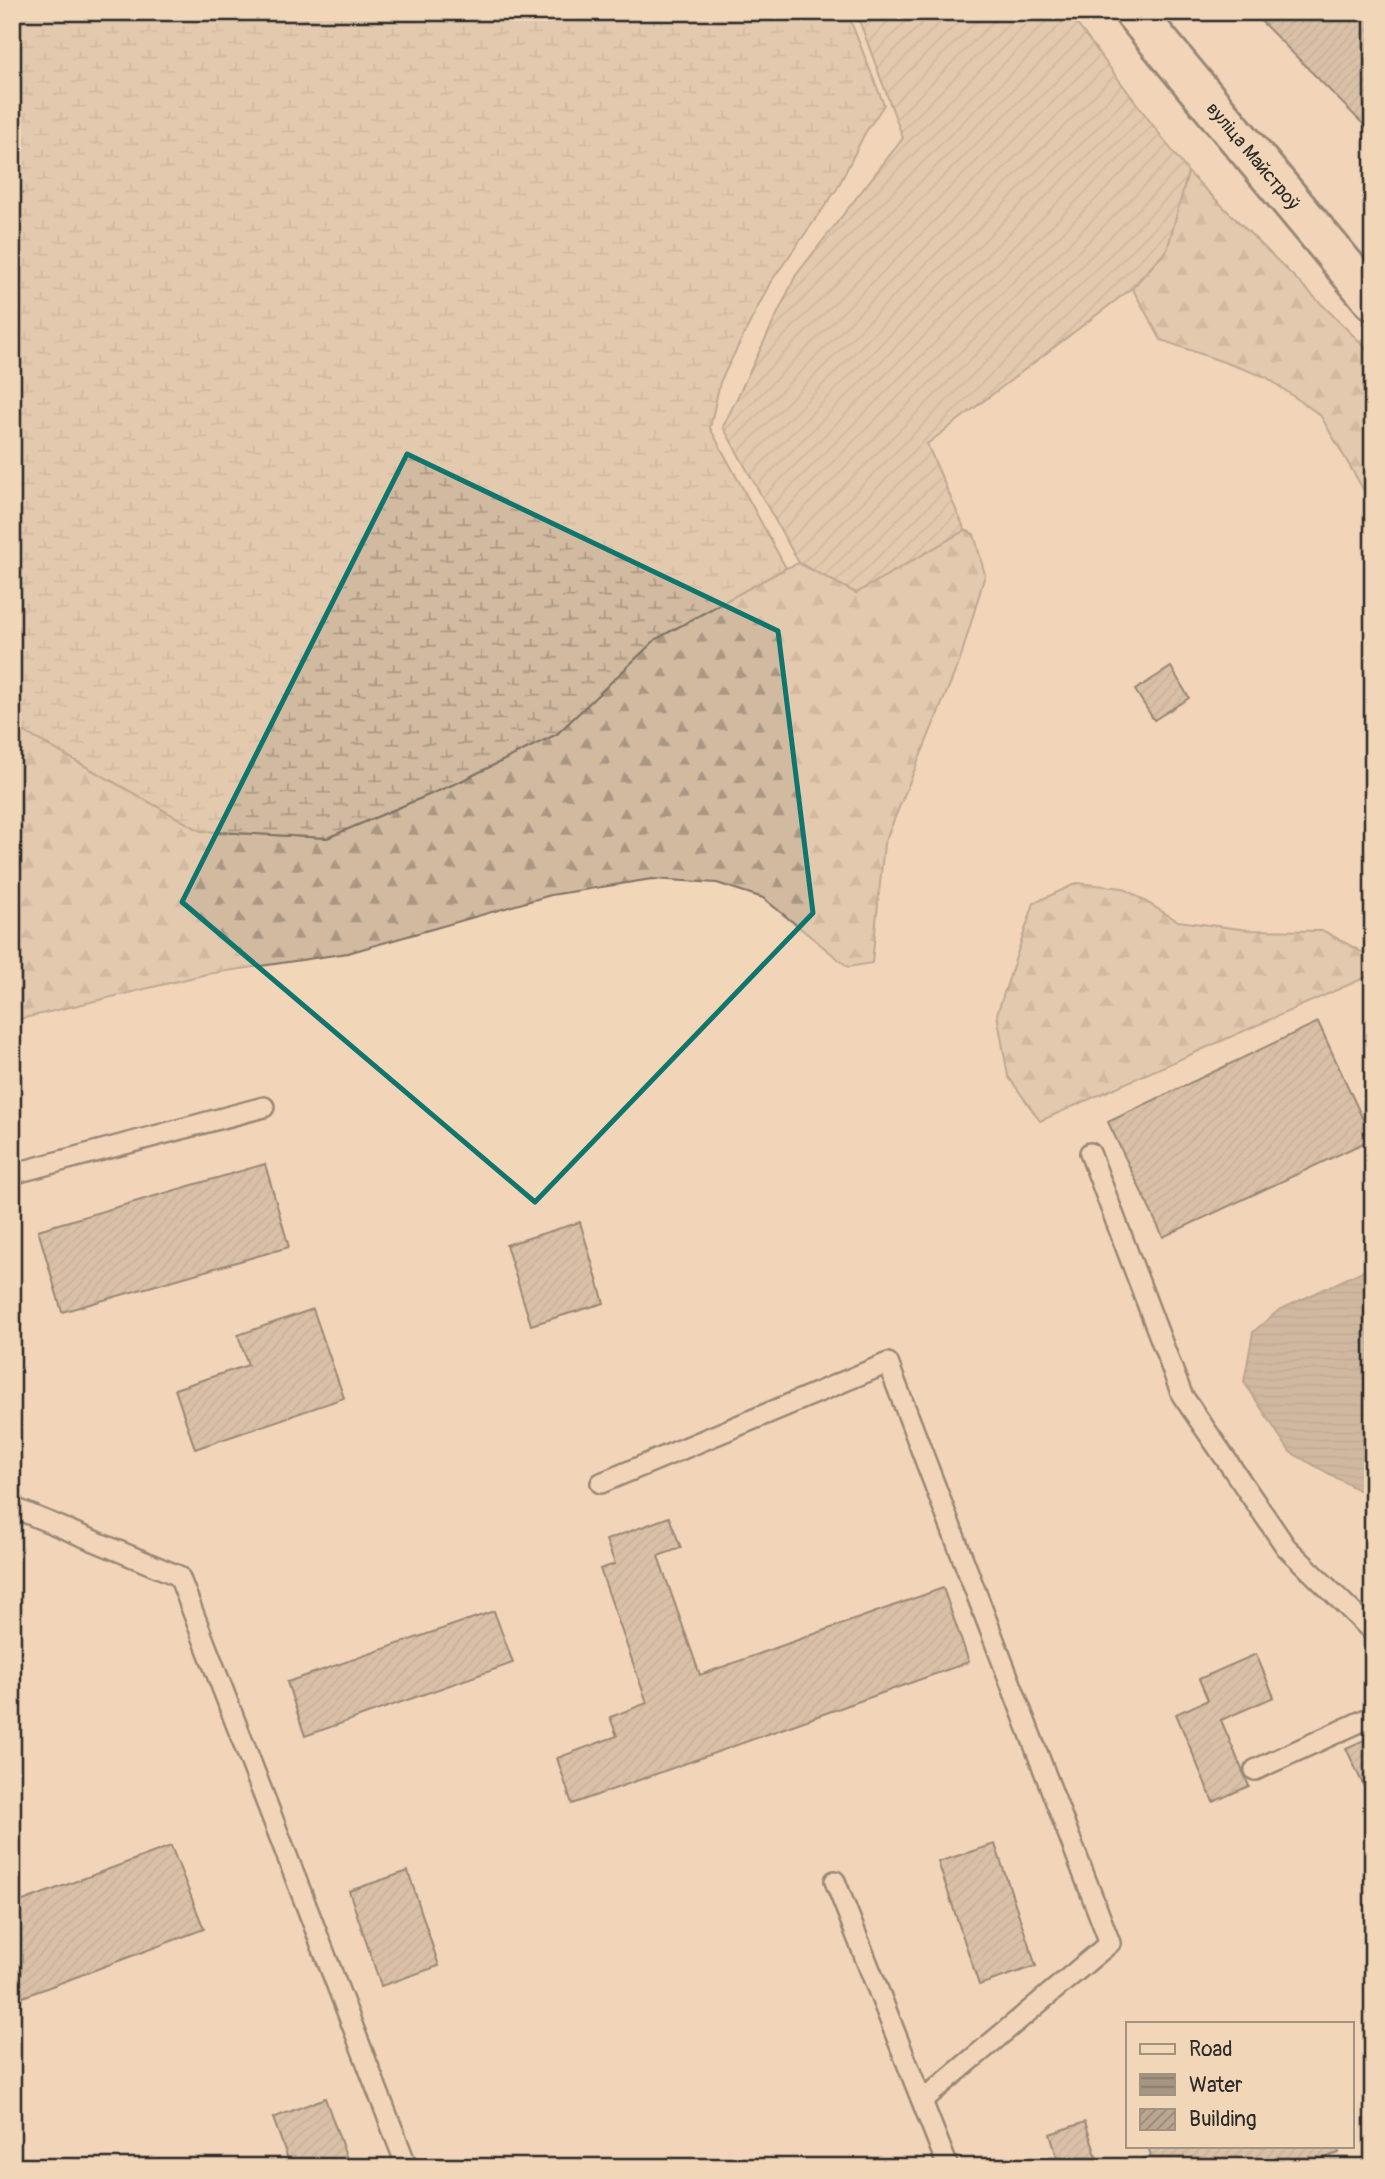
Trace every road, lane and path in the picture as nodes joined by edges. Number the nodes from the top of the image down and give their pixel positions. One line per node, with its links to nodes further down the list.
1 (1134, 12): 2 (street, вуліца Майстроў)
2 (1373, 300)
3 (264, 1107): 5 (lane)
4 (1090, 1153): 8 (lane)
5 (12, 1174)
6 (601, 1483): 12 (lane)
7 (12, 1507): 13 (lane)
8 (1373, 1632)
9 (1373, 1716): 10 (lane)
10 (1255, 1770)
11 (835, 1881): 12 (lane)
12 (922, 2101): 14 (lane)
13 (407, 2167)
14 (948, 2167)

